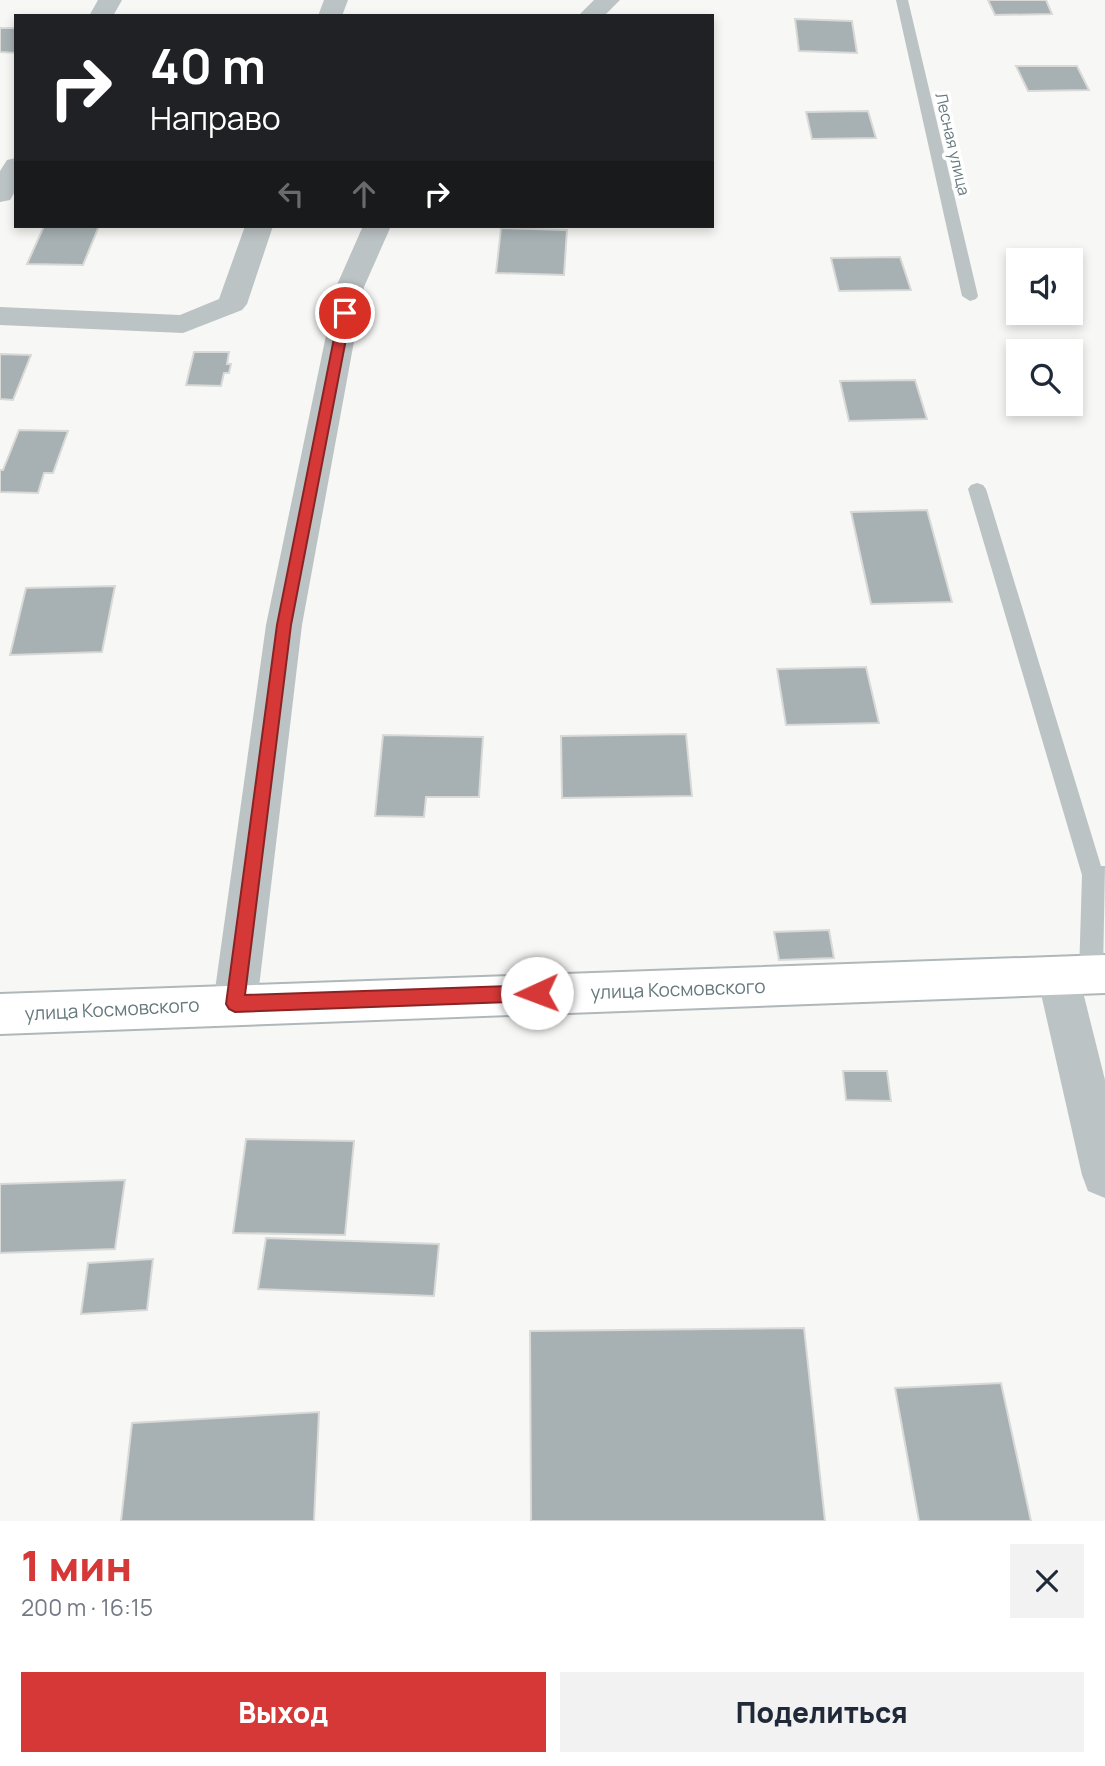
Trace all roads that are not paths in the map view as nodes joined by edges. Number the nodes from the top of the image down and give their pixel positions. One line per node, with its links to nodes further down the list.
1 (608, 0): 3 (street)
2 (902, 0): 8 (lane, Лесная улица)
3 (592, 14)
4 (14, 170): 5 (street)
5 (0, 194)
6 (258, 228): 9 (street)
7 (376, 228): 13 (street)
8 (970, 296)
9 (0, 316)
10 (977, 489): 11 (lane)
11 (1099, 875): 12 (lane)
12 (1085, 974): 13 (main road, улица Космовского); 15 (street)
13 (235, 1004): 14 (main road, улица Космовского)
14 (0, 1014)
15 (1105, 1175)

